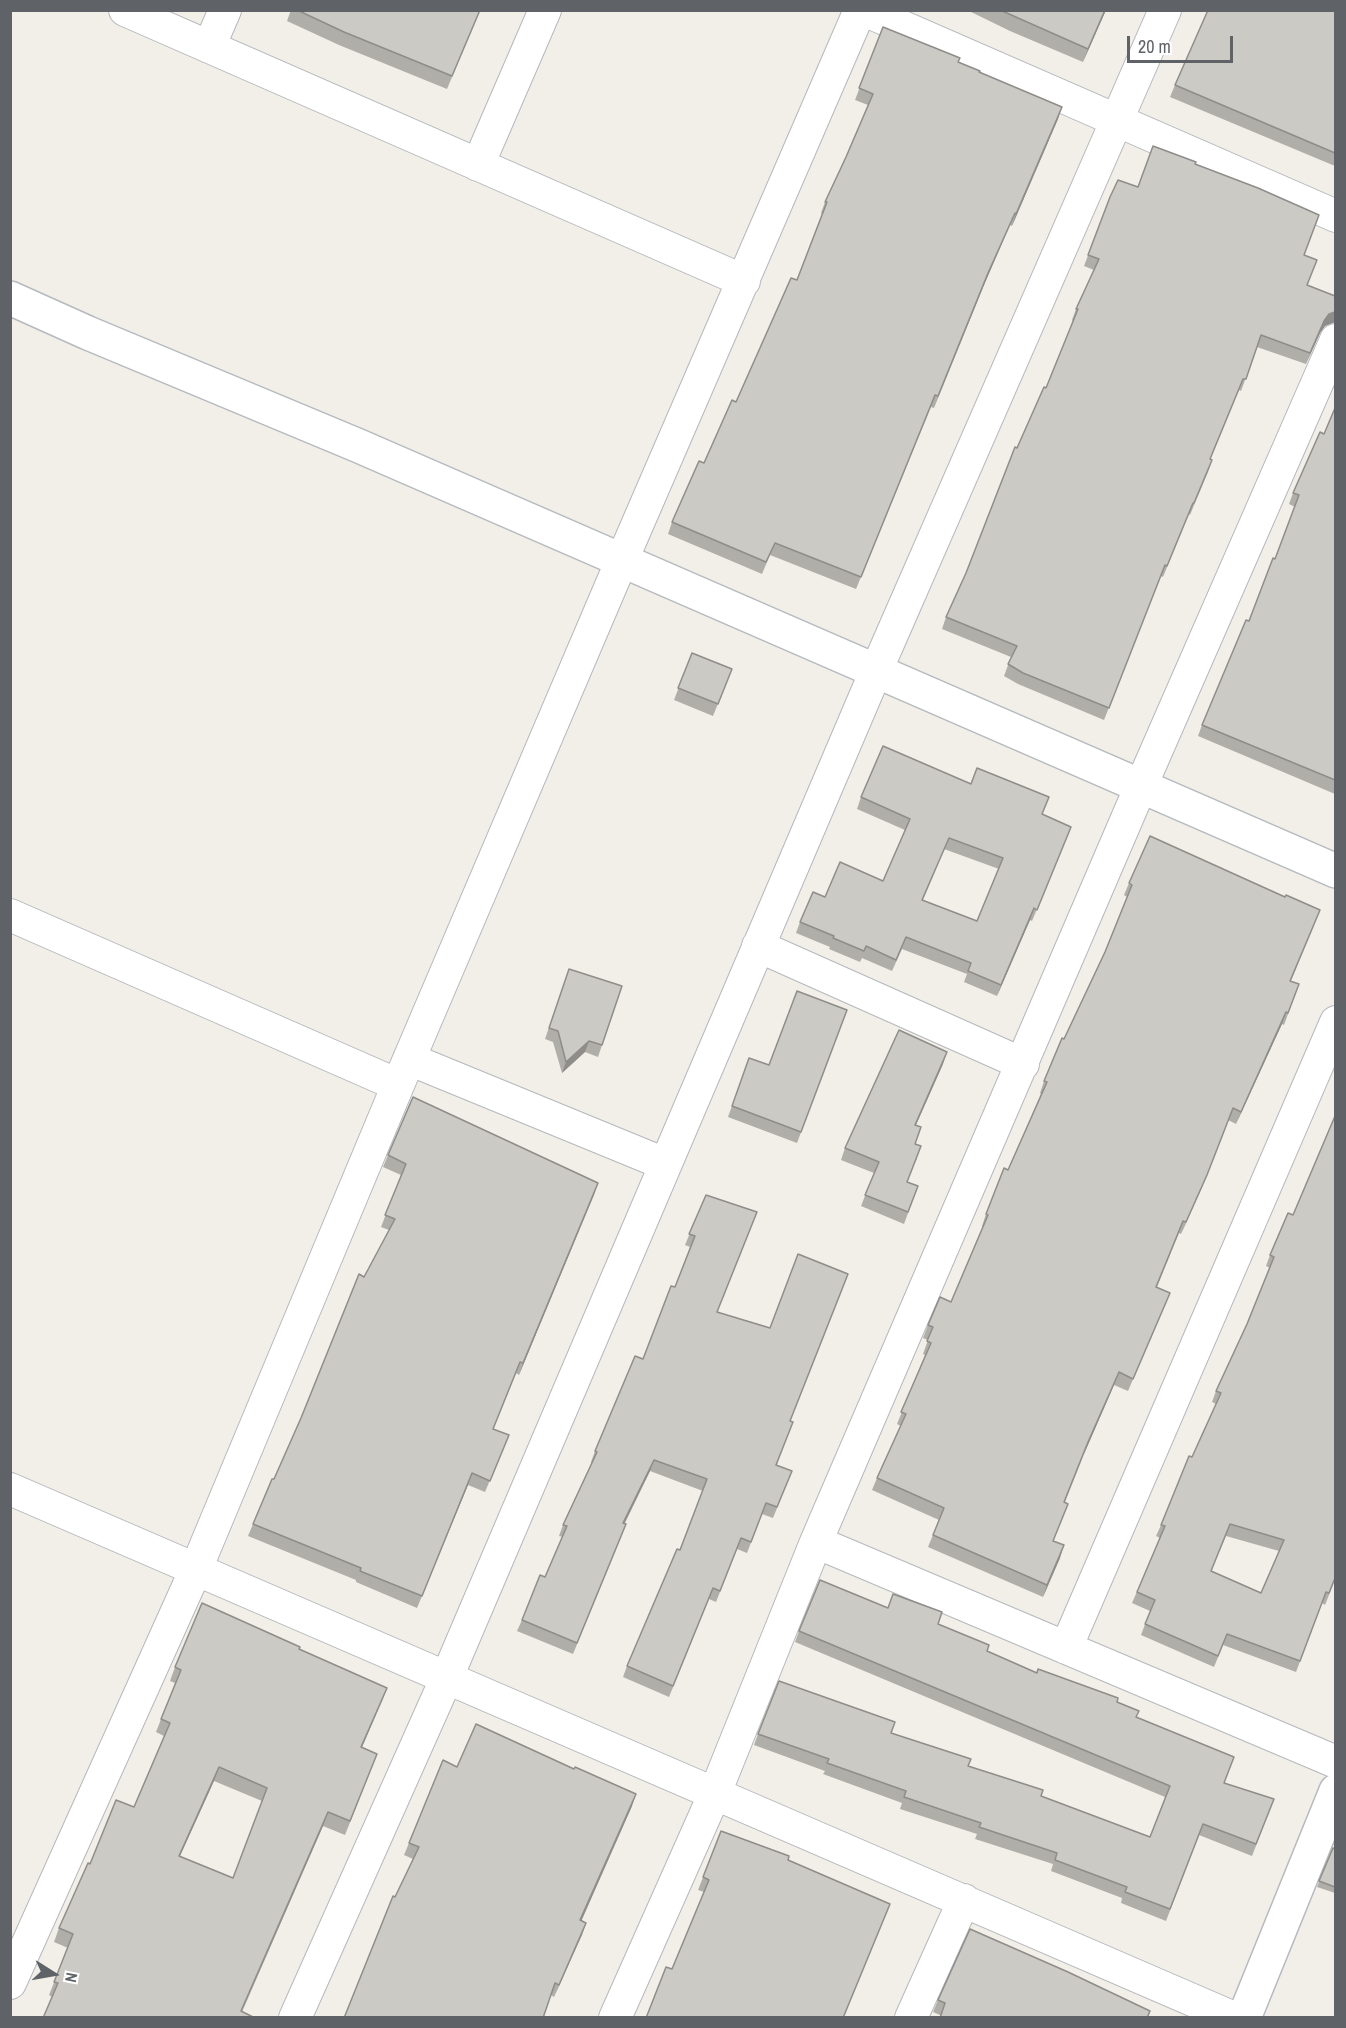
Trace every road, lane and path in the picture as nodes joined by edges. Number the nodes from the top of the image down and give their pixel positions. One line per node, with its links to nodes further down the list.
1 (125, 10): 6 (street)
2 (225, 10): 6 (street)
3 (545, 10): 8 (street)
4 (862, 10): 7 (street); 10 (street)
5 (1165, 10): 7 (street)
6 (209, 47): 8 (street)
7 (1117, 121): 9 (street); 14 (street)
8 (478, 165): 10 (street)
9 (1335, 216)
10 (744, 280): 13 (street)
11 (10, 298): 13 (street)
12 (1335, 340): 15 (street)
13 (622, 560): 14 (street); 21 (street)
14 (876, 671): 15 (street); 18 (street)
15 (1141, 786): 16 (street); 20 (street)
16 (1335, 871)
17 (10, 915): 21 (street)
18 (758, 946): 20 (street); 22 (street)
19 (1335, 1022): 26 (street)
20 (1023, 1064): 24 (street)
21 (403, 1072): 22 (street); 25 (street)
22 (665, 1164): 27 (street)
23 (10, 1489): 25 (street)
24 (816, 1542): 26 (street); 30 (street)
25 (196, 1569): 27 (street); 32 (street)
26 (1066, 1648): 28 (street)
27 (447, 1677): 30 (street); 33 (street)
28 (1335, 1762)
29 (1335, 1791): 37 (street)
30 (715, 1793): 31 (street); 34 (street)
31 (964, 1900): 35 (street); 36 (street)
32 (10, 1983)
33 (295, 2018)
34 (615, 2018)
35 (911, 2018)
36 (1234, 2018)
37 (1244, 2018)

